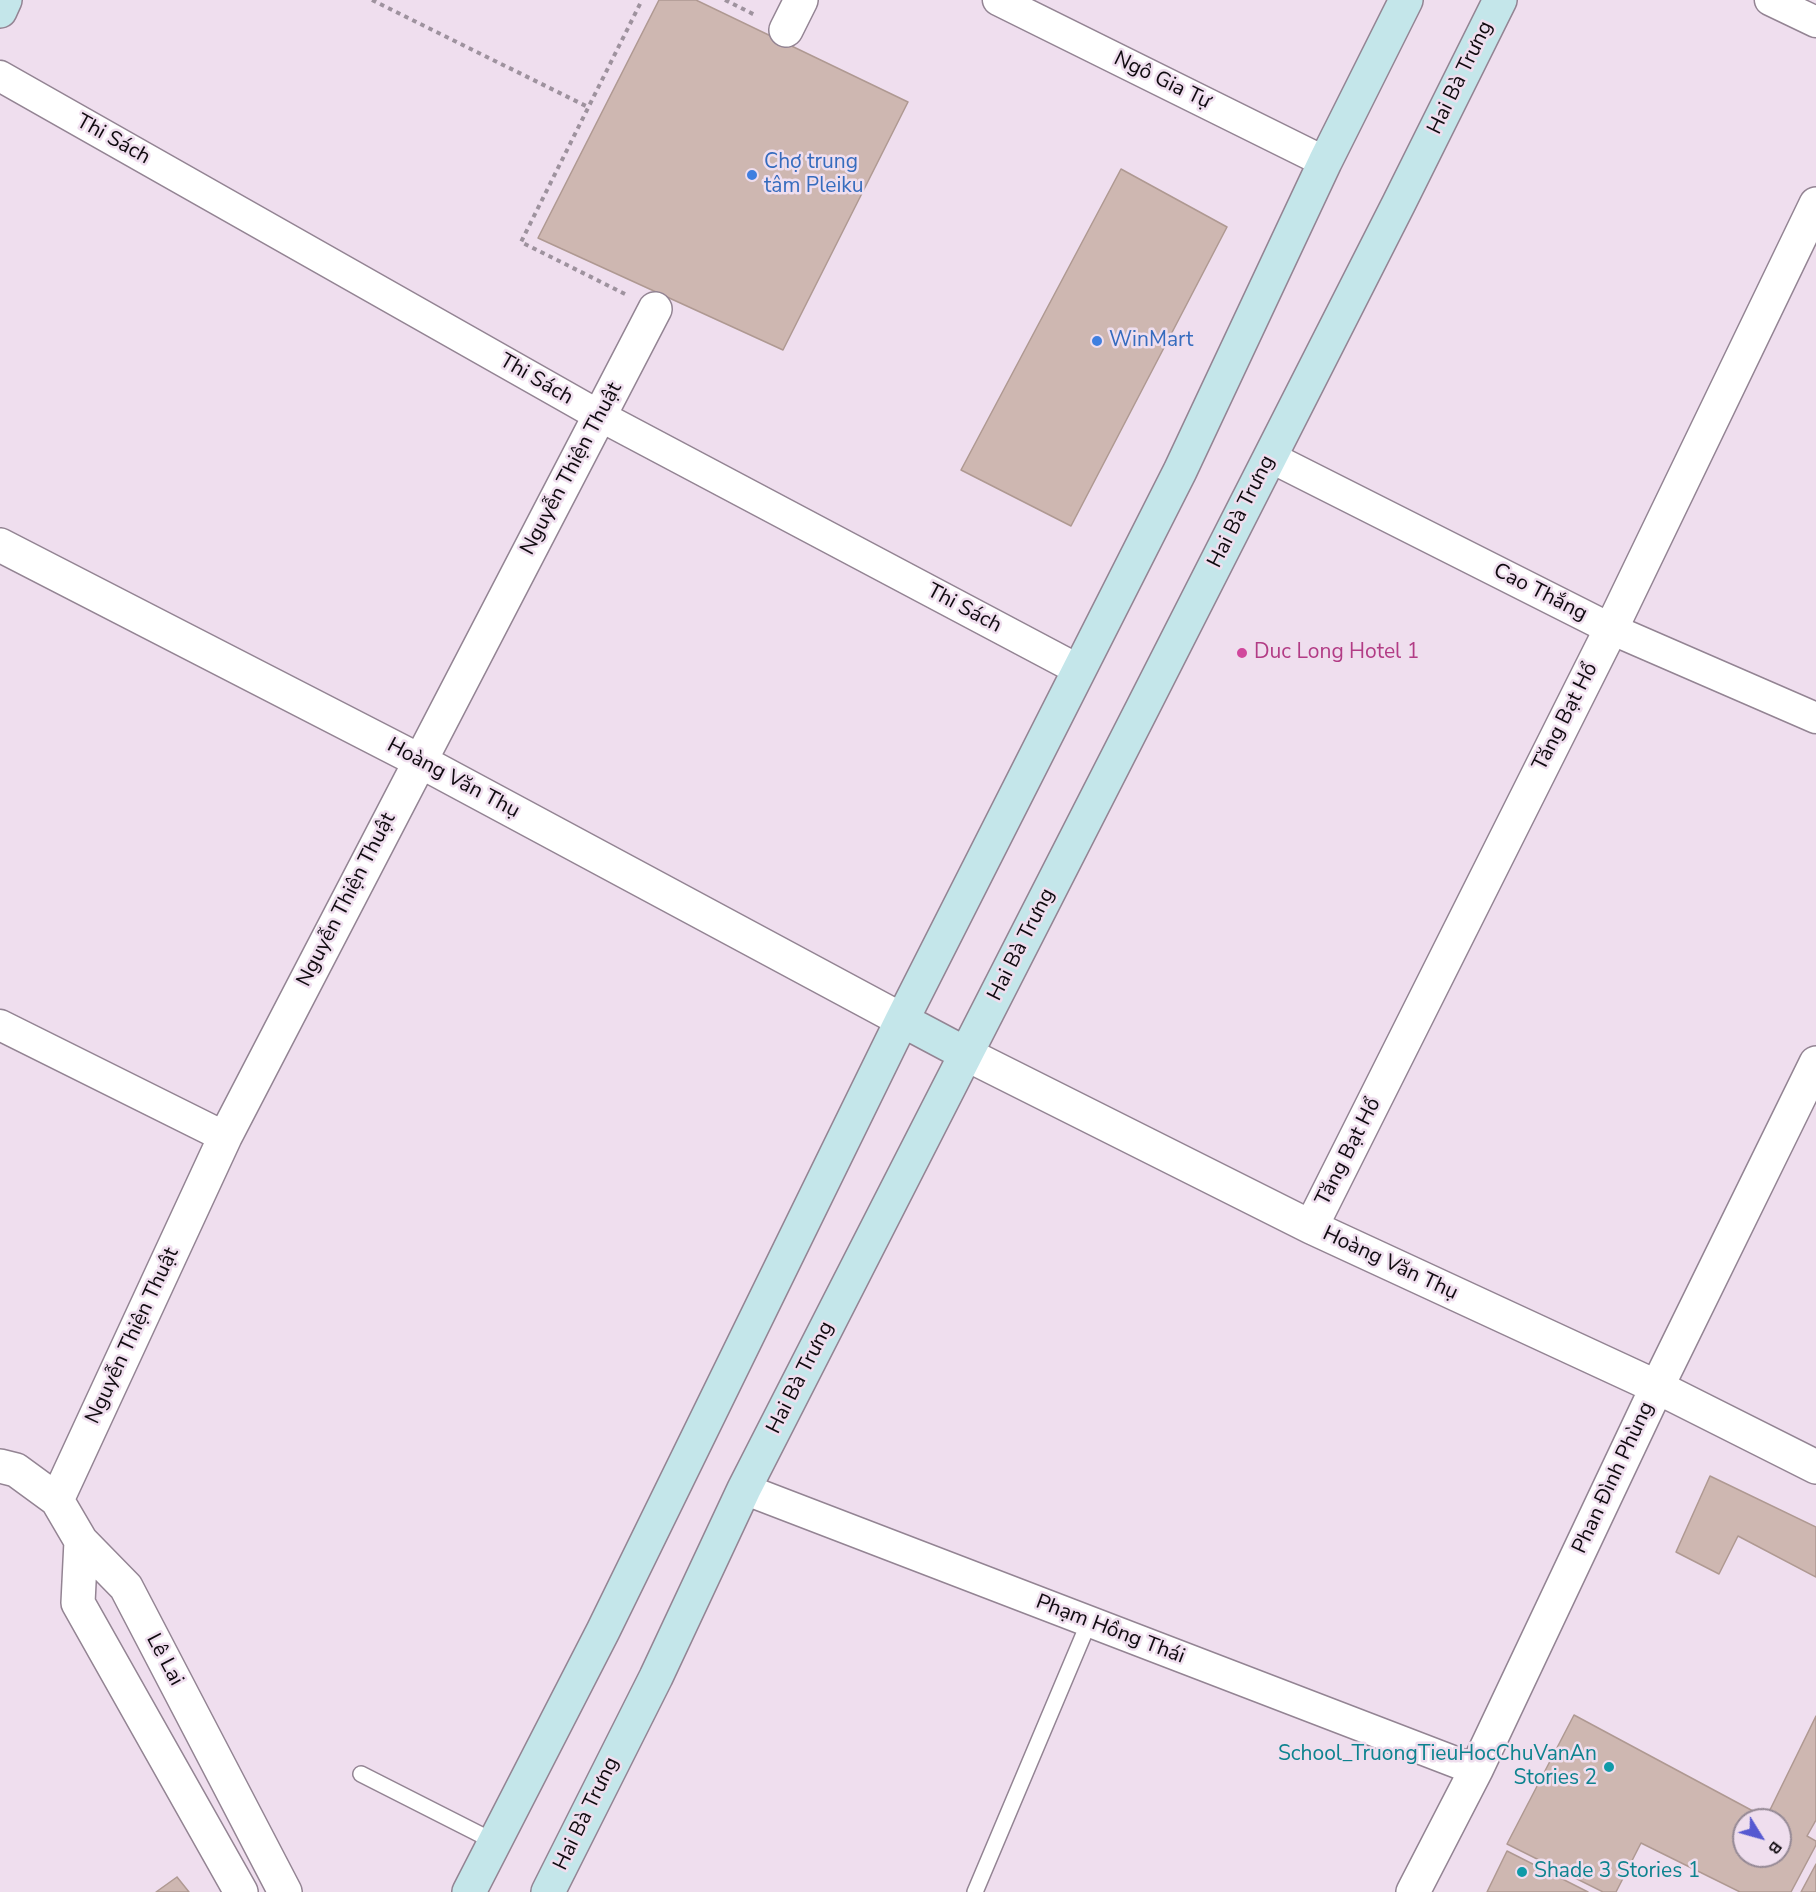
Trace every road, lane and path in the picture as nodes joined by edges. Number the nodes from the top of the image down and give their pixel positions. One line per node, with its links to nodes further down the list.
1 (5, 0): 9 (main road)
2 (372, 0): 13 (path)
3 (642, 0): 13 (path)
4 (801, 0): 11 (street)
5 (998, 0): 14 (street, Ngô Gia Tự)
6 (1406, 0): 14 (main road)
7 (1500, 0): 18 (main road, Hai Bà Trưng)
8 (1770, 0): 10 (street)
9 (0, 10)
10 (1816, 22)
11 (786, 30)
12 (0, 76): 17 (street, Thi Sách)
13 (588, 107): 16 (path)
14 (1325, 162): 21 (main road)
15 (1816, 204): 20 (street, Tăng Bạt Hổ)
16 (655, 309): 17 (street, Nguyễn Thiện Thuật)
17 (600, 416): 21 (street, Thi Sách); 23 (street, Nguyễn Thiện Thuật)
18 (1270, 457): 20 (street, Cao Thắng); 26 (main road, Hai Bà Trưng)
19 (0, 545): 23 (street, Hoàng Văn Thụ)
20 (1611, 629): 22 (street, Cao Thắng); 29 (street, Tăng Bạt Hổ)
21 (1079, 670): 24 (main road)
22 (1816, 718)
23 (420, 761): 24 (street, Hoàng Văn Thụ); 28 (street, Nguyễn Thiện Thuật)
24 (902, 1020): 26 (main road); 39 (main road)
25 (0, 1025): 28 (street)
26 (966, 1054): 29 (street, Hoàng Văn Thụ); 33 (main road, Hai Bà Trưng)
27 (1816, 1064): 30 (street, Phan Đình Phùng)
28 (225, 1137): 34 (street, Nguyễn Thiện Thuật)
29 (1311, 1227): 30 (street, Hoàng Văn Thụ)
30 (1657, 1387): 32 (street, Hoàng Văn Thụ); 37 (street, Phan Đình Phùng)
31 (0, 1466): 34 (street, Lê Lai)
32 (1816, 1467)
33 (744, 1489): 36 (street, Phạm Hồng Thái); 43 (main road, Hai Bà Trưng)
34 (57, 1500): 35 (street, Lê Lai)
35 (81, 1542): 40 (street); 41 (street, Lê Lai)
36 (1089, 1622): 37 (street, Phạm Hồng Thái); 44 (lane)
37 (1476, 1770): 45 (street, Phan Đình Phùng)
38 (361, 1774): 39 (lane)
39 (495, 1842): 42 (main road)
40 (241, 1892)
41 (285, 1892)
42 (469, 1892)
43 (548, 1892)
44 (975, 1892)
45 (1413, 1892)

